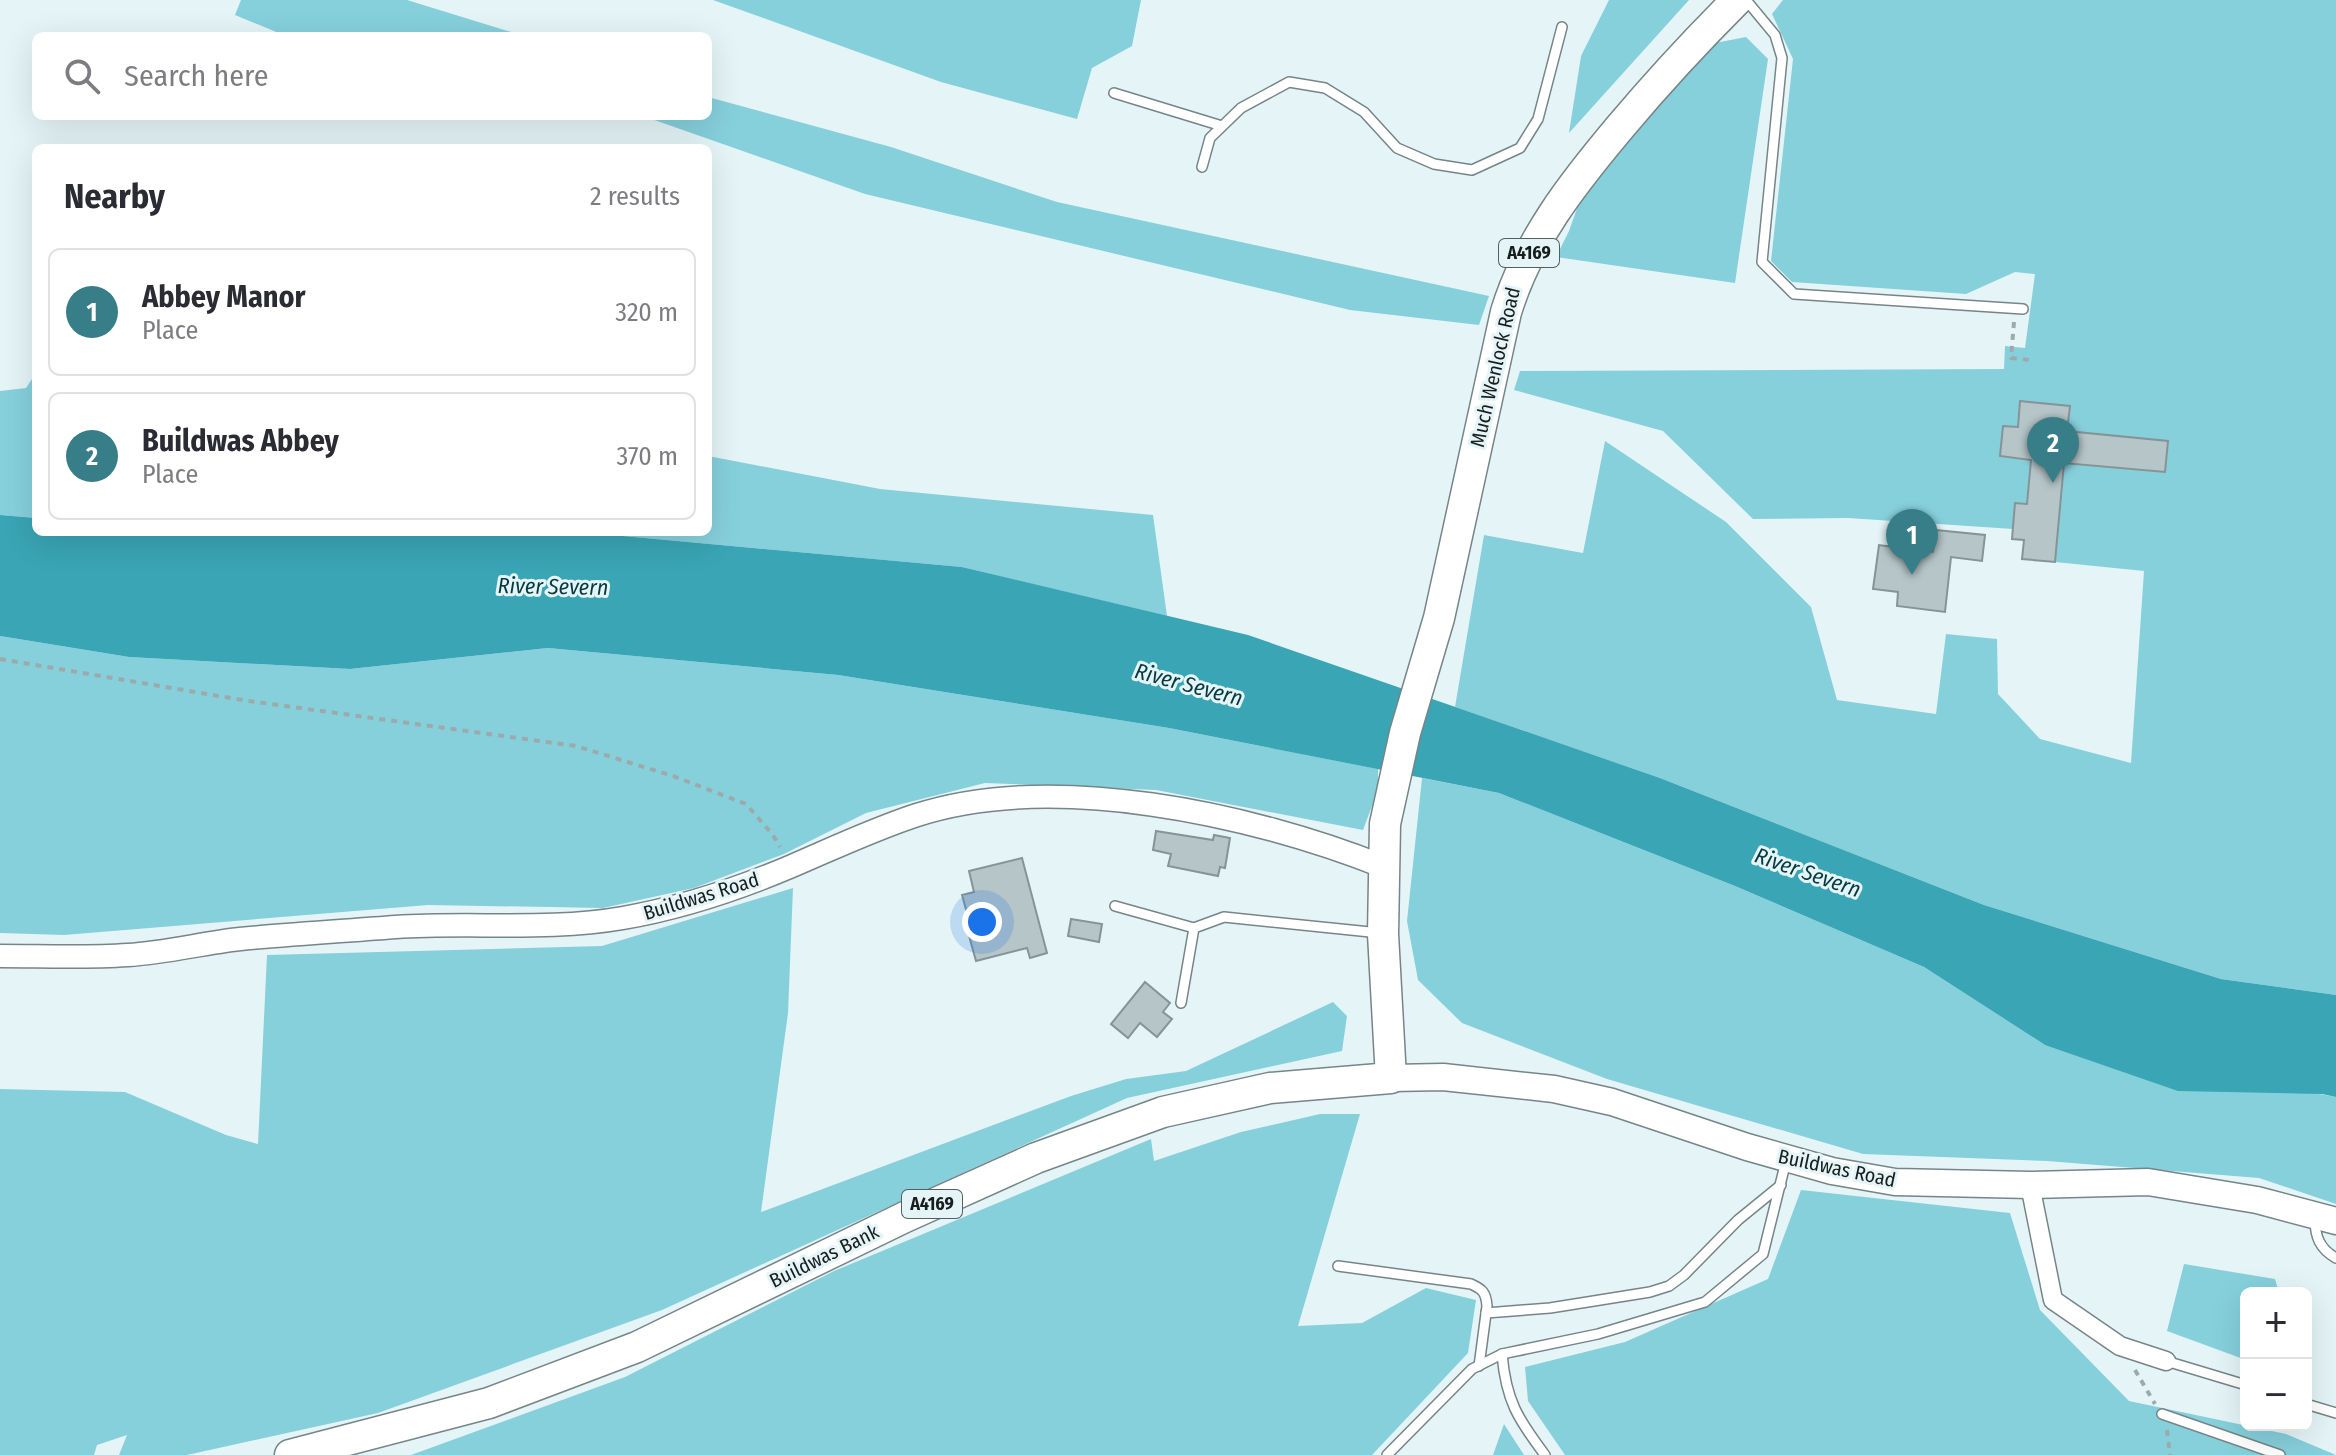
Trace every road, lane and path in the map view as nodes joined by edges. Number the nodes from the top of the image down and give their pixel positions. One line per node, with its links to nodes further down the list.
1 (1737, 0): 11 (main road, Much Wenlock Road / A4169)
2 (1746, 0): 7 (lane)
3 (1562, 27): 5 (lane)
4 (1114, 93): 5 (lane)
5 (1222, 126): 6 (lane)
6 (1202, 167)
7 (2023, 309)
8 (2014, 319): 9 (path)
9 (2030, 360)
10 (0, 659): 12 (path)
11 (1382, 866): 12 (street, Buildwas Road); 15 (main road)
12 (790, 867): 16 (street, Buildwas Road)
13 (1115, 906): 14 (lane)
14 (1194, 928): 15 (lane); 17 (lane)
15 (1383, 934): 18 (main road)
16 (0, 956)
17 (1181, 1003)
18 (1391, 1078): 19 (main road, Buildwas Road); 34 (main road, Buildwas Bank / A4169)
19 (1787, 1158): 20 (lane); 21 (main road, Buildwas Road)
20 (1781, 1185): 25 (lane); 27 (lane)
21 (2030, 1185): 22 (main road, Buildwas Road); 26 (street)
22 (2326, 1219): 23 (lane)
23 (2336, 1258)
24 (1338, 1266): 25 (lane)
25 (1486, 1313): 29 (lane)
26 (2120, 1346): 28 (street); 33 (path)
27 (1502, 1354): 29 (lane); 36 (lane)
28 (2166, 1361): 30 (lane)
29 (1479, 1366): 35 (lane)
30 (2240, 1383)
31 (2312, 1406): 32 (lane)
32 (2336, 1413)
33 (2162, 1414): 37 (path); 38 (lane)
34 (290, 1455)
35 (1387, 1455)
36 (1545, 1455)
37 (2170, 1455)
38 (2280, 1455)

